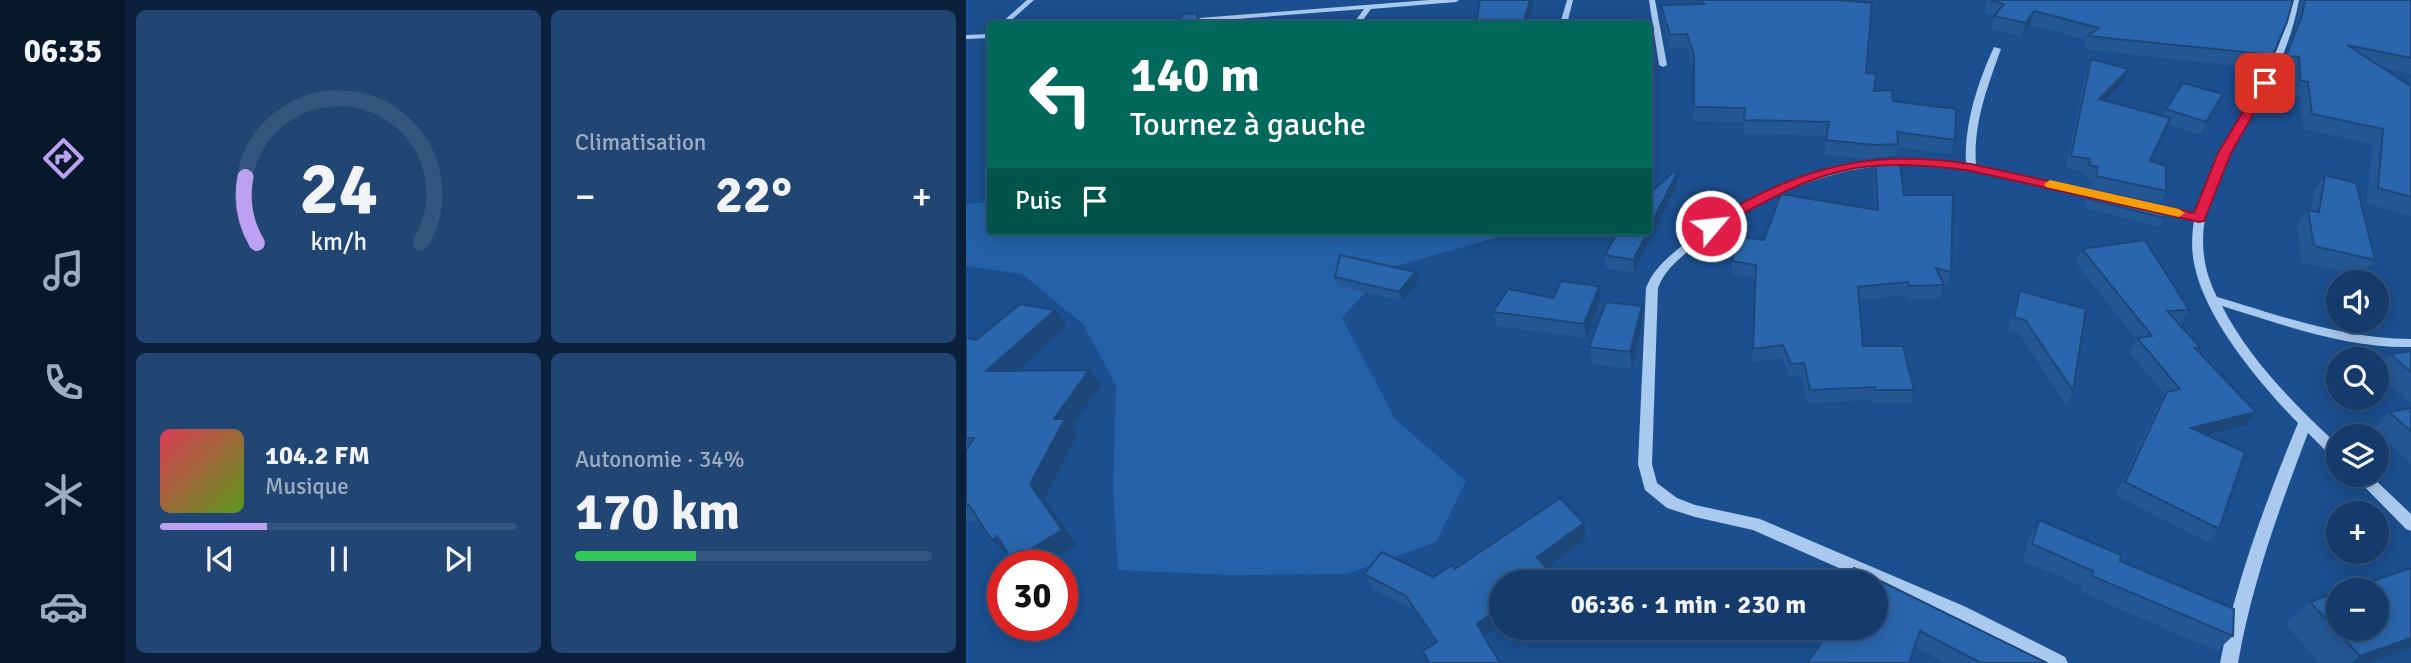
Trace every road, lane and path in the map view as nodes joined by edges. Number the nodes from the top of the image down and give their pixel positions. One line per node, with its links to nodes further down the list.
1 (1031, 0): 7 (street)
2 (1456, 0): 6 (street)
3 (1570, 0): 10 (street)
4 (1652, 0): 14 (street)
5 (2296, 0): 18 (street)
6 (1369, 7): 8 (street); 9 (street)
7 (1006, 21)
8 (1189, 21)
9 (1359, 21)
10 (1564, 21)
11 (987, 36): 12 (street)
12 (966, 37)
13 (1997, 49): 15 (street)
14 (1663, 65)
15 (1971, 167): 16 (street); 25 (street)
16 (2121, 200)
17 (2134, 203): 18 (street)
18 (2199, 218): 19 (street)
19 (2214, 300): 20 (street); 21 (street)
20 (2411, 343)
21 (2305, 424): 22 (street); 26 (street)
22 (2326, 443)
23 (2373, 487): 24 (street)
24 (2411, 524)
25 (2059, 663)
26 (2229, 663)

